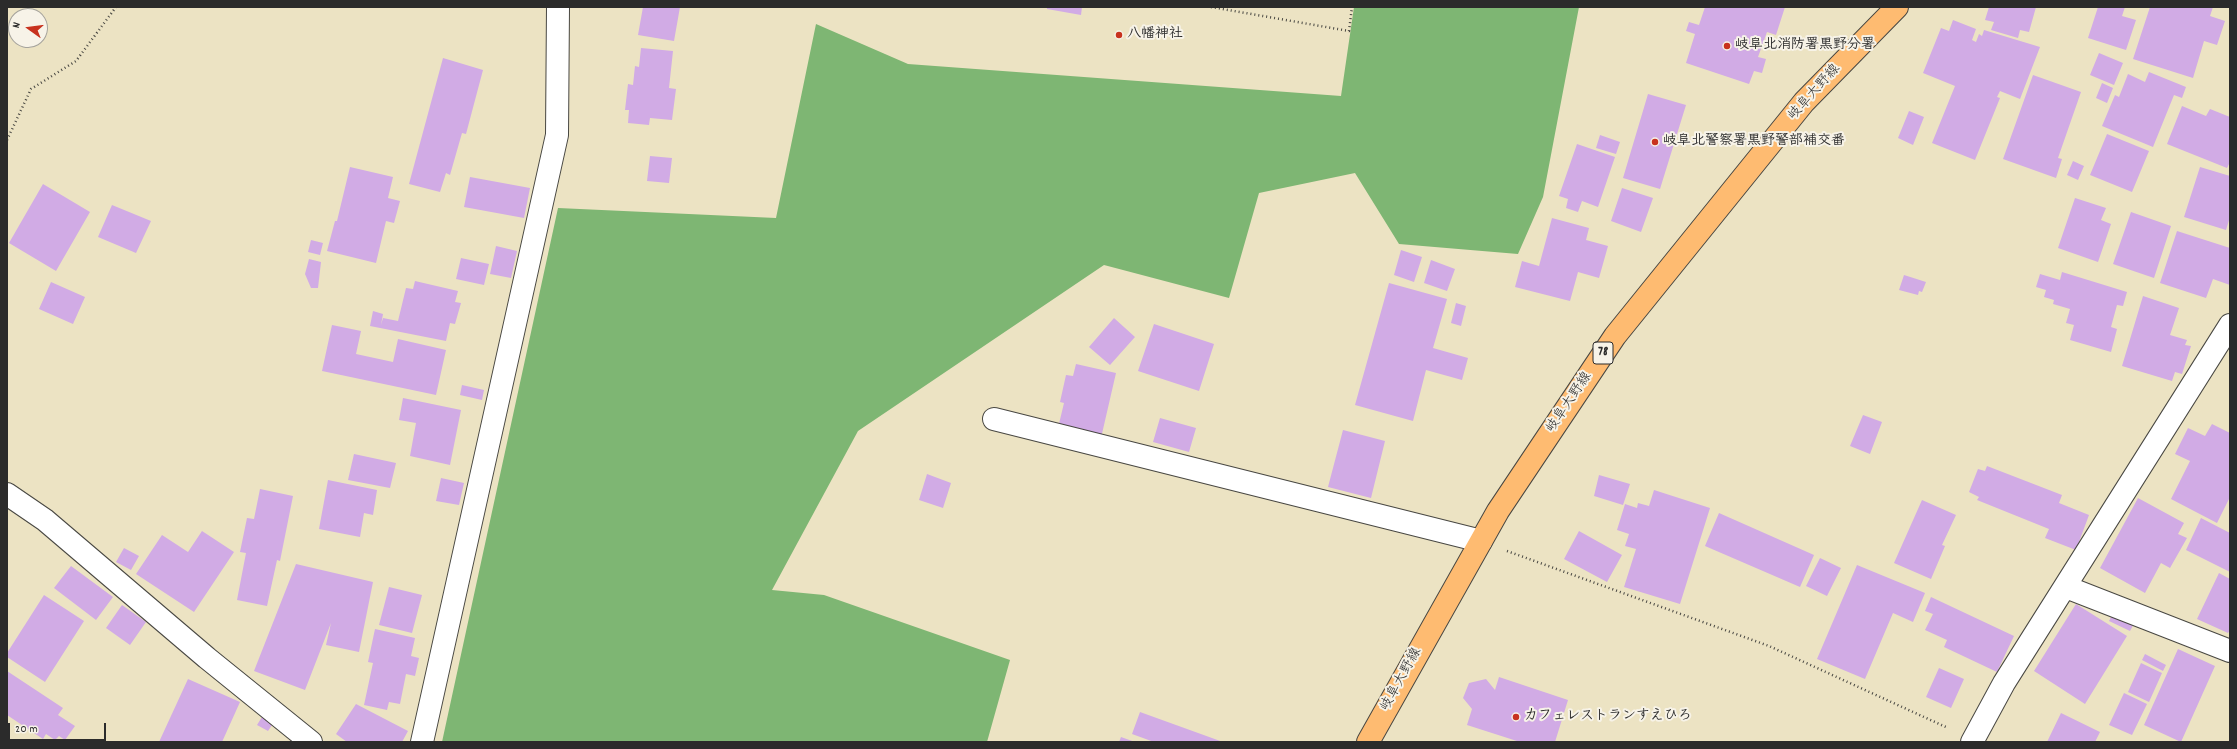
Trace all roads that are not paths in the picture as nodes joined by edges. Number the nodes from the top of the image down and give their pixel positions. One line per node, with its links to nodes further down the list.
1 (558, 7): 11 (street)
2 (1897, 7): 6 (main road, 岐阜大野線 / 78)
3 (2230, 325): 7 (street)
4 (994, 418): 6 (street)
5 (7, 494): 10 (street)
6 (1480, 541): 12 (main road, 岐阜大野線 / 78)
7 (2066, 588): 8 (street); 9 (street)
8 (2230, 651)
9 (1973, 741)
10 (311, 742)
11 (422, 742)
12 (1368, 742)

